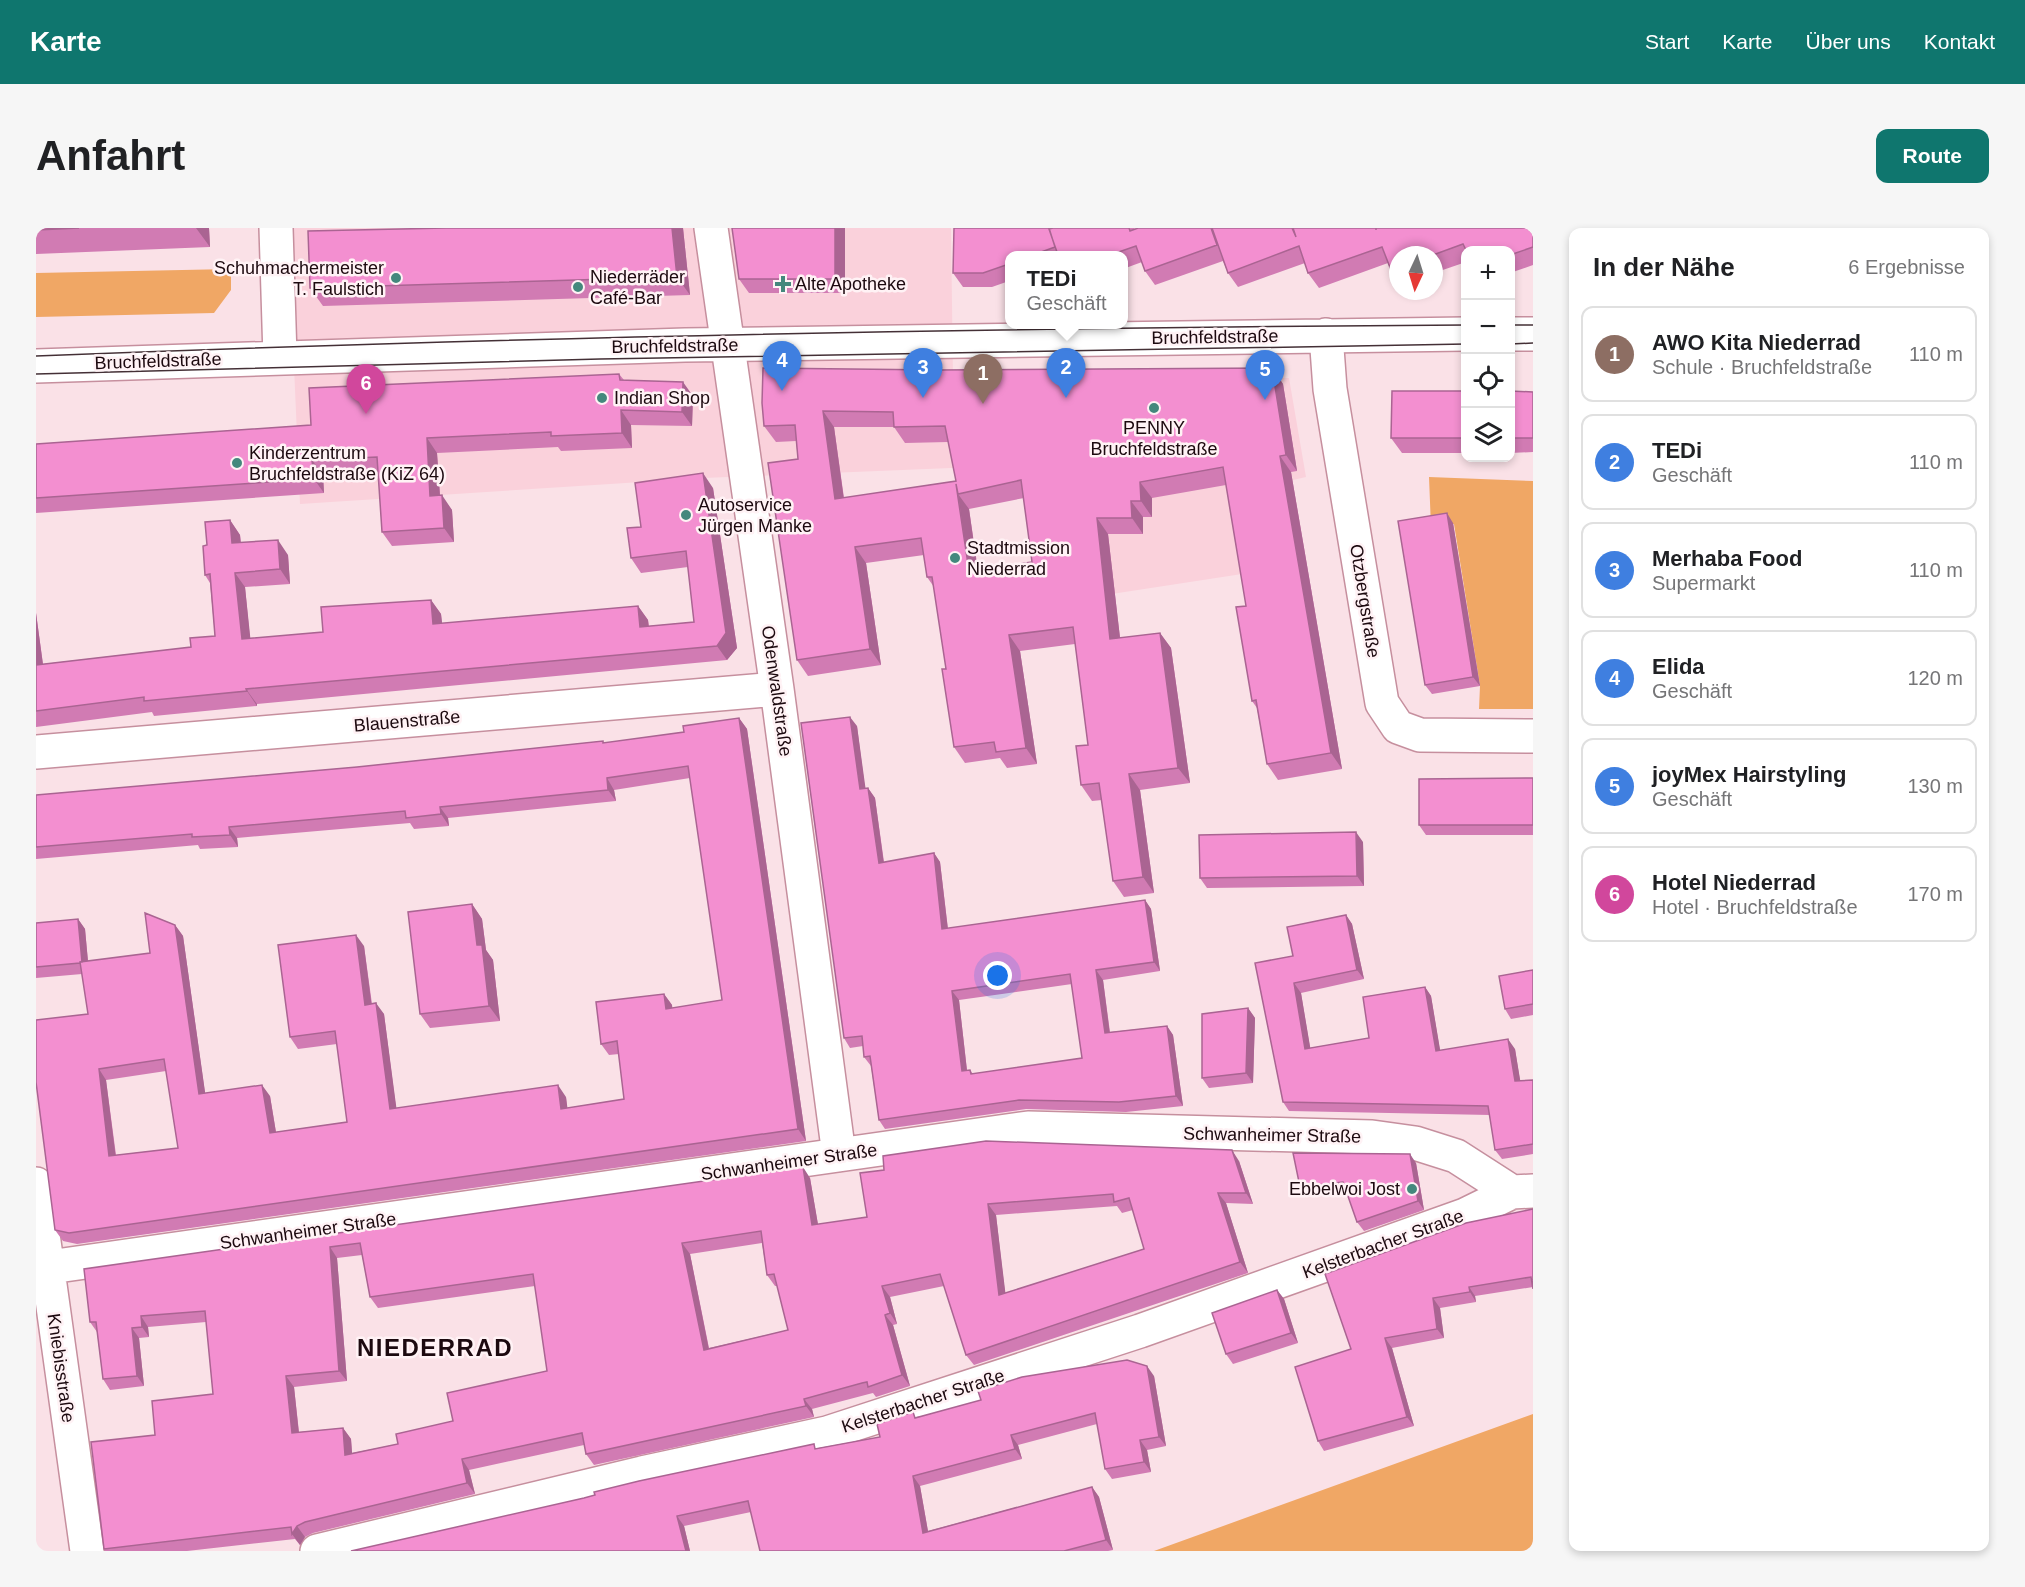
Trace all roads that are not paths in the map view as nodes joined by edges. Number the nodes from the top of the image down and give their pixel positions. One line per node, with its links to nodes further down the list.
1 (276, 228): 8 (street)
2 (711, 228): 7 (street, Odenwaldstraße)
3 (1461, 334): 6 (street, Bruchfeldstraße)
4 (1515, 334): 5 (street)
5 (1533, 334)
6 (1326, 335): 7 (street, Bruchfeldstraße); 11 (street, Otzbergstraße)
7 (729, 344): 8 (street, Bruchfeldstraße); 10 (street, Odenwaldstraße)
8 (280, 357): 9 (street, Bruchfeldstraße)
9 (36, 366)
10 (777, 690): 12 (street, Blauenstraße); 13 (street, Odenwaldstraße)
11 (1533, 736)
12 (36, 752)
13 (839, 1155): 14 (street, Schwanheimer Straße); 18 (street, Schwanheimer Straße)
14 (1456, 1156): 16 (street, Schwanheimer Straße); 17 (street)
15 (36, 1184): 18 (street, Kniebisstraße)
16 (1522, 1192): 17 (street, Kelsterbacher Straße)
17 (1465, 1215): 20 (street, Kelsterbacher Straße)
18 (42, 1269): 19 (street, Kniebisstraße)
19 (87, 1551)
20 (317, 1551)

